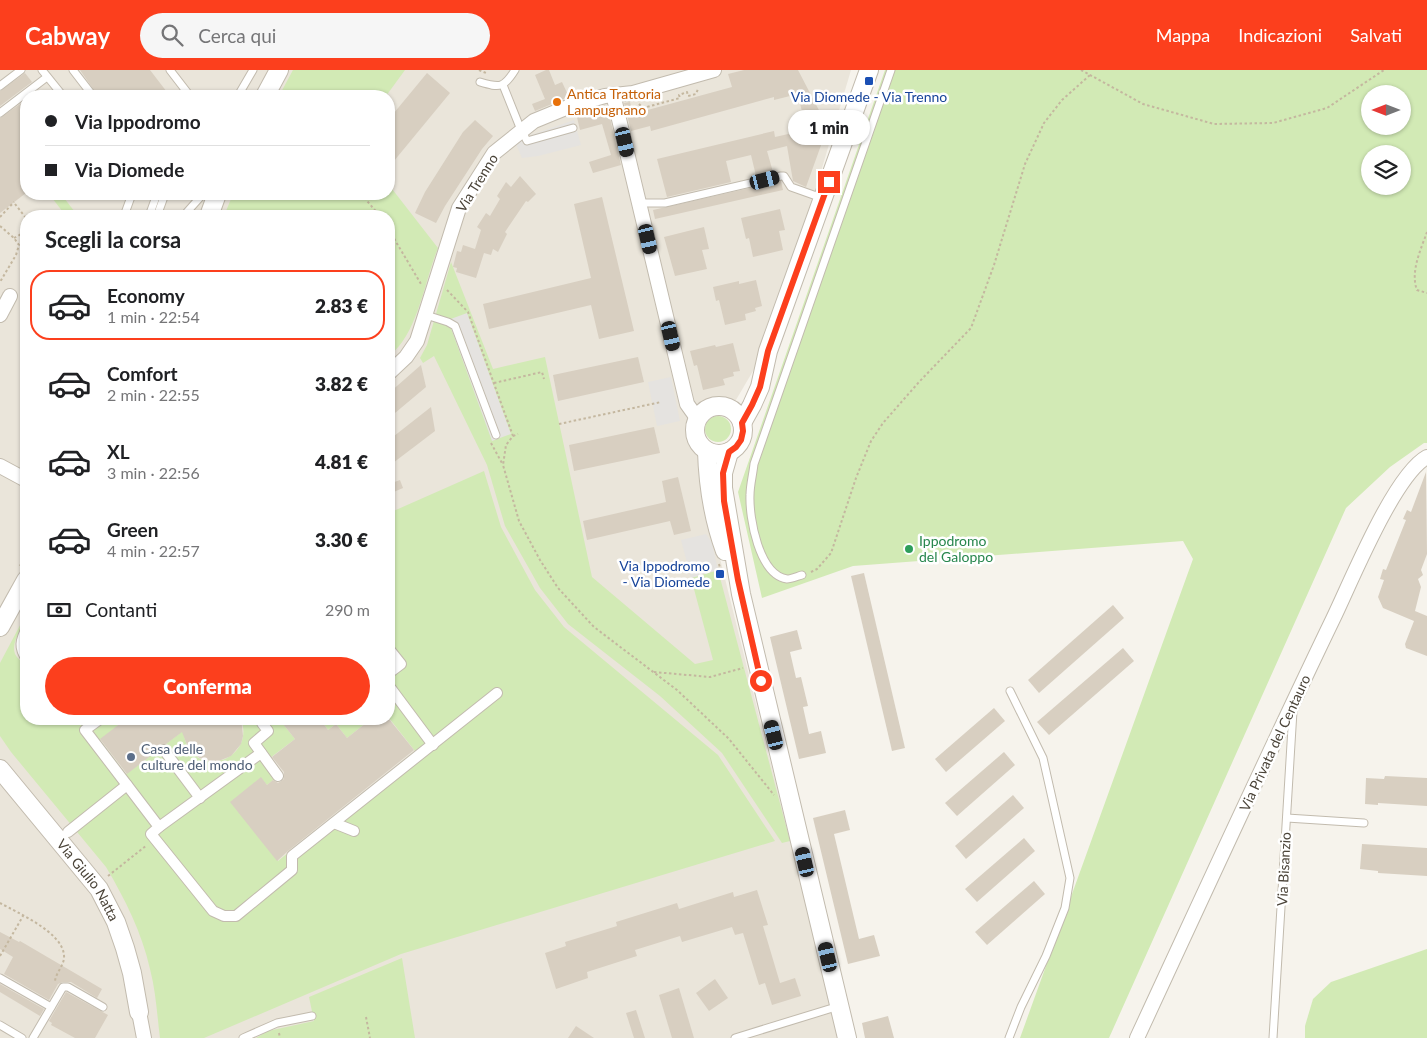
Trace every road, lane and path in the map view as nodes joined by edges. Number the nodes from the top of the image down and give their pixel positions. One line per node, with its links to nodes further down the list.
1 (21, 70): 19 (lane)
2 (42, 70): 16 (lane)
3 (73, 70): 22 (lane)
4 (170, 70): 23 (lane)
5 (253, 70): 24 (lane)
6 (279, 70): 25 (street)
7 (479, 70): 14 (path)
8 (516, 70): 18 (lane)
9 (714, 70): 26 (street, Via Trenno)
10 (869, 70): 33 (street)
11 (891, 70): 70 (lane)
12 (1081, 70): 15 (path)
13 (1384, 70): 15 (path)
14 (492, 75)
15 (1090, 75): 70 (path)
16 (48, 77): 20 (lane); 21 (lane)
17 (480, 82): 18 (lane)
18 (503, 85): 32 (lane)
19 (0, 86)
20 (31, 90)
21 (58, 90)
22 (88, 90)
23 (185, 90)
24 (241, 90)
25 (268, 90)
26 (613, 94): 32 (street, Via Trenno); 59 (street)
27 (696, 94): 29 (path)
28 (20, 99): 30 (lane)
29 (643, 108)
30 (0, 114)
31 (572, 128): 32 (lane)
32 (521, 130): 50 (street, Via Trenno)
33 (823, 198): 36 (lane); 53 (street)
34 (198, 200): 38 (lane)
35 (366, 200): 39 (path)
36 (644, 203)
37 (20, 210): 40 (path)
38 (190, 210)
39 (375, 210)
40 (0, 217)
41 (0, 226): 44 (path)
42 (1427, 232): 48 (path)
43 (20, 235): 44 (path)
44 (14, 238): 46 (path)
45 (395, 240): 50 (path)
46 (0, 282)
47 (442, 285): 56 (path)
48 (1427, 293)
49 (10, 296): 51 (street)
50 (430, 300): 52 (street, Via Trenno)
51 (0, 315)
52 (426, 315): 54 (street, Via Trenno); 63 (lane)
53 (768, 351): 58 (street); 60 (street)
54 (395, 368)
55 (544, 379): 56 (path)
56 (494, 383): 64 (path)
57 (661, 402): 61 (path)
58 (730, 408): 59 (street); 60 (street)
59 (697, 418): 65 (street)
60 (742, 423): 66 (street)
61 (559, 424)
62 (518, 434): 64 (path)
63 (496, 435)
64 (513, 436): 77 (path)
65 (707, 451): 66 (street); 72 (street)
66 (729, 452): 72 (street)
67 (1427, 457): 81 (street, Via Privata del Centauro)
68 (0, 466): 69 (street)
69 (20, 477)
70 (802, 575)
71 (20, 579): 73 (street)
72 (741, 594): 105 (street)
73 (0, 627)
74 (395, 656): 76 (street)
75 (747, 667): 77 (path)
76 (395, 668)
77 (654, 672): 91 (path)
78 (1010, 691): 120 (lane)
79 (497, 693): 84 (street)
80 (395, 694): 84 (street)
81 (1294, 700): 92 (lane, Via Bisanzio); 121 (street, Via Privata del Centauro)
82 (92, 725): 89 (street)
83 (264, 725): 86 (street)
84 (432, 744): 93 (street)
85 (164, 750): 90 (street)
86 (261, 754): 88 (street); 90 (street)
87 (0, 769): 108 (street, Via Giulio Natta)
88 (278, 776)
89 (127, 784): 95 (street); 97 (street)
90 (200, 798): 95 (street)
91 (776, 798)
92 (1287, 818): 94 (lane); 122 (lane, Via Bisanzio)
93 (334, 823): 96 (street); 98 (street)
94 (1364, 823)
95 (159, 827): 98 (street)
96 (354, 831)
97 (68, 832)
98 (155, 838): 99 (path)
99 (105, 879)
100 (0, 903): 101 (path)
101 (23, 916): 102 (path); 103 (path)
102 (0, 956)
103 (58, 972)
104 (0, 978): 106 (lane)
105 (840, 1005): 118 (lane); 119 (street)
106 (51, 1007): 107 (lane); 113 (lane)
107 (103, 1007)
108 (139, 1012): 114 (street, Via Giulio Natta); 115 (street, Via Giulio Natta)
109 (312, 1016): 116 (lane)
110 (366, 1017): 117 (path)
111 (0, 1025): 112 (lane)
112 (22, 1038)
113 (33, 1038)
114 (136, 1038)
115 (144, 1038)
116 (243, 1038)
117 (370, 1038)
118 (735, 1038)
119 (847, 1038)
120 (1009, 1038)
121 (1137, 1038)
122 (1273, 1038)

